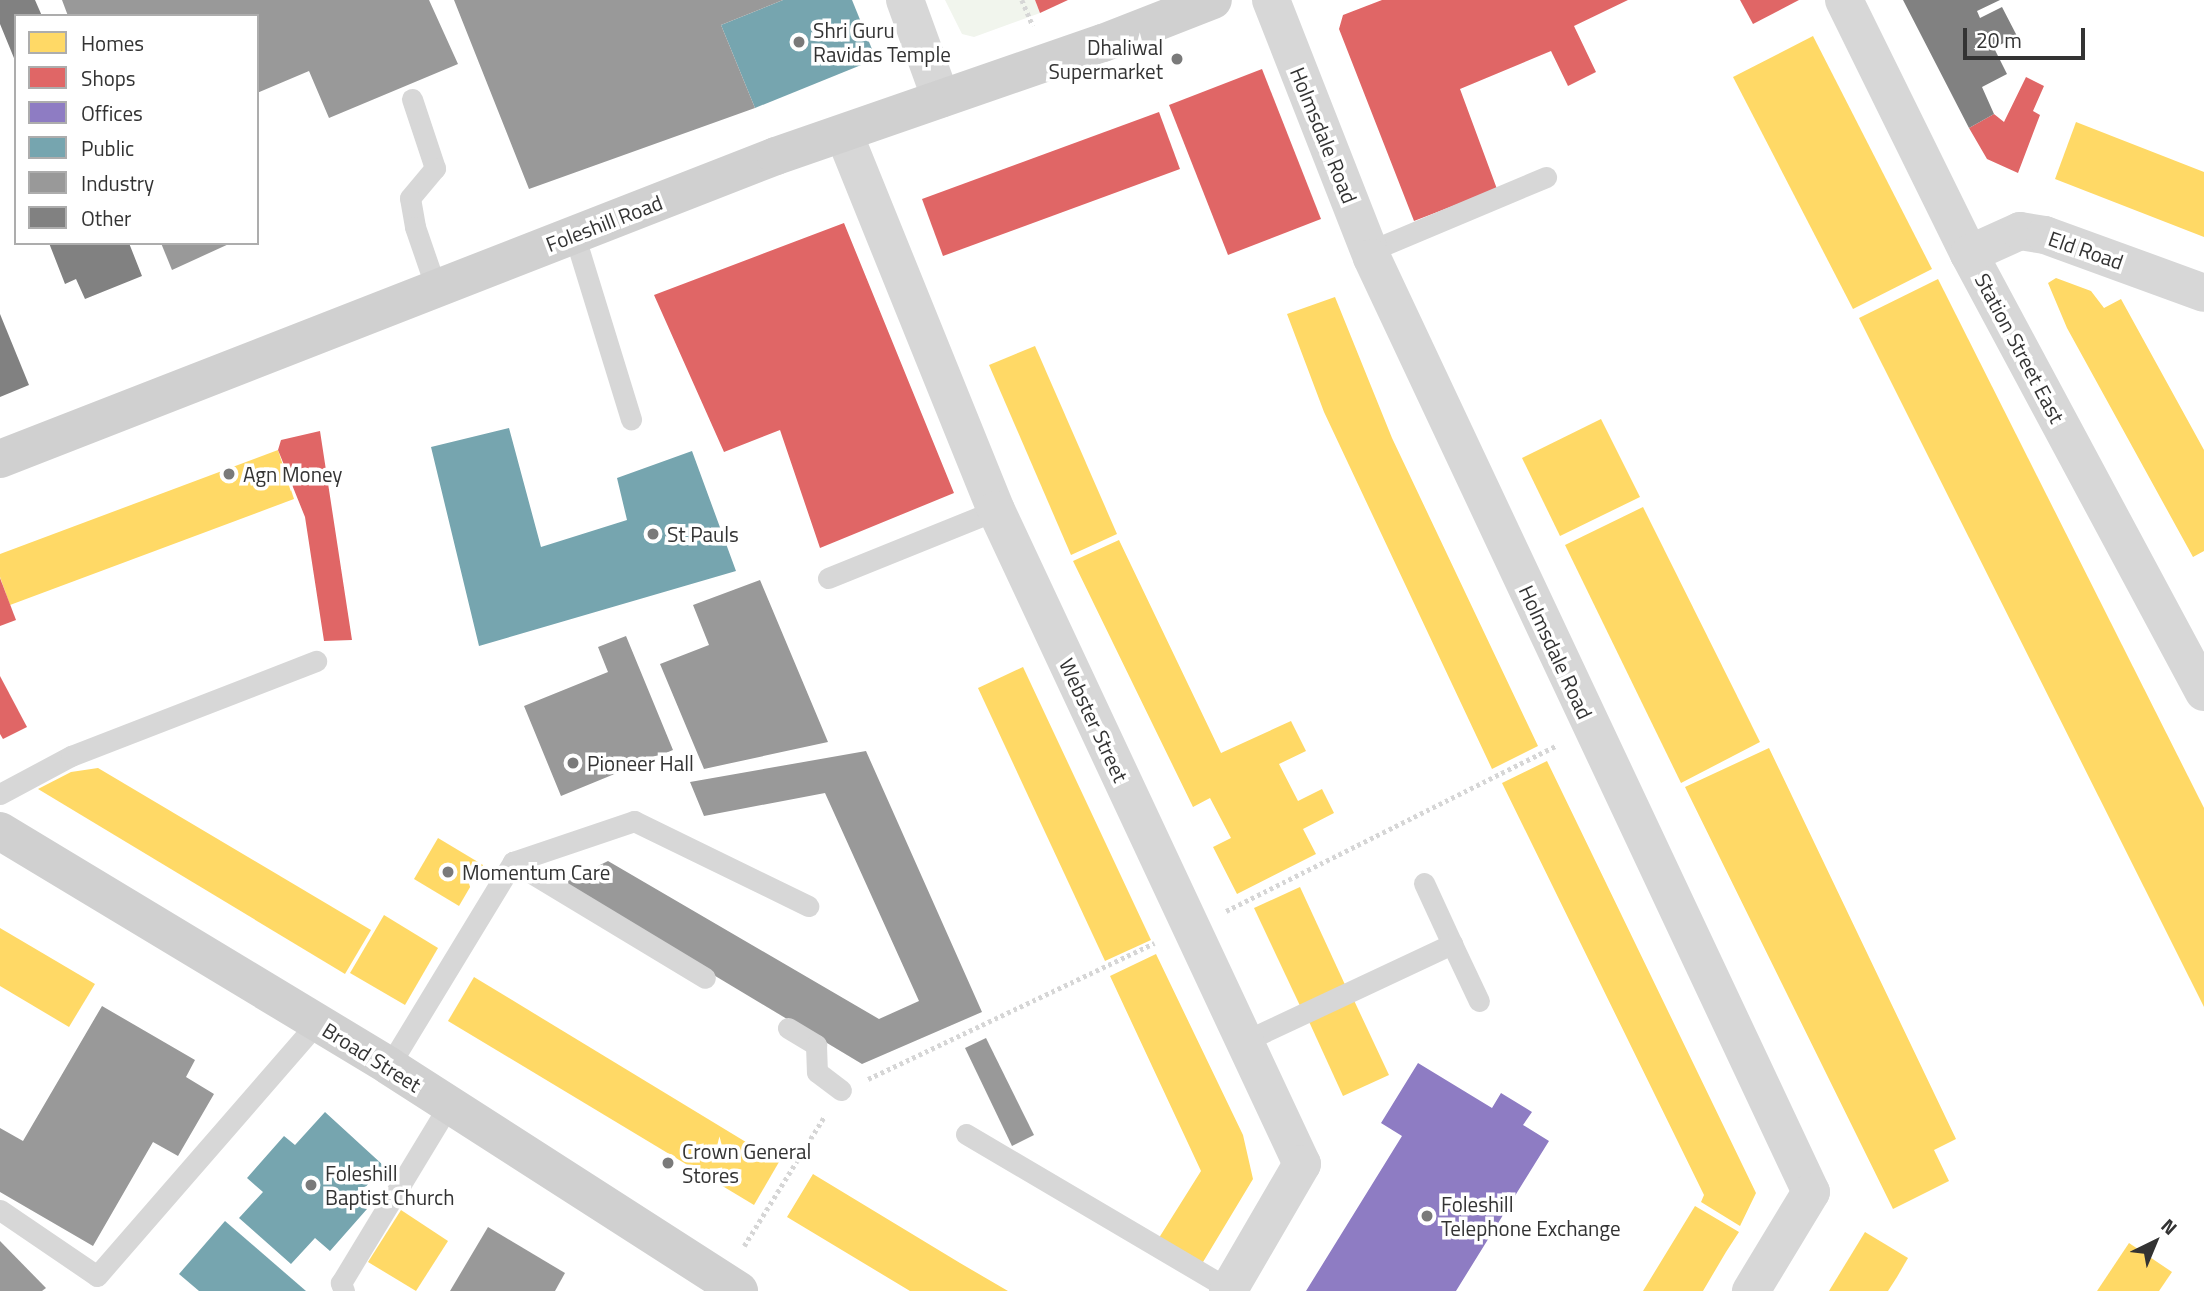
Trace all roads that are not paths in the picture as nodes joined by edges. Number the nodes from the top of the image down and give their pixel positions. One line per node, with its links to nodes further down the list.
1 (905, 0): 6 (street)
2 (1213, 0): 6 (main road, Foleshill Road)
3 (1271, 0): 10 (street, Holmsdale Road)
4 (1844, 0): 11 (street, Station Street East)
5 (411, 99): 12 (lane)
6 (942, 99): 7 (main road, Foleshill Road)
7 (844, 134): 9 (main road, Foleshill Road); 16 (street, Webster Street)
8 (1546, 177): 10 (lane)
9 (574, 234): 12 (main road, Foleshill Road); 14 (lane)
10 (1370, 251): 39 (street, Holmsdale Road)
11 (1969, 254): 13 (street, Eld Road); 19 (street, Station Street East)
12 (436, 288): 15 (main road, Foleshill Road)
13 (2204, 293)
14 (631, 419)
15 (0, 459)
16 (996, 509): 17 (lane); 30 (street, Webster Street)
17 (828, 578)
18 (316, 661): 20 (lane)
19 (2204, 692)
20 (0, 794)
21 (0, 831): 28 (main road, Broad Street)
22 (513, 862): 24 (lane); 26 (lane); 31 (lane)
23 (1424, 883): 25 (lane)
24 (808, 906)
25 (1452, 944): 27 (lane); 30 (lane)
26 (705, 978)
27 (1479, 1001)
28 (318, 1023): 31 (main road, Broad Street); 35 (lane)
29 (788, 1028): 32 (lane)
30 (1245, 1041): 37 (street, Webster Street)
31 (388, 1066): 33 (main road, Broad Street)
32 (841, 1090)
33 (449, 1105): 36 (main road, Broad Street); 38 (lane)
34 (966, 1134): 37 (lane)
35 (0, 1210)
36 (731, 1286)
37 (1230, 1290)
38 (344, 1291)
39 (1751, 1291)

